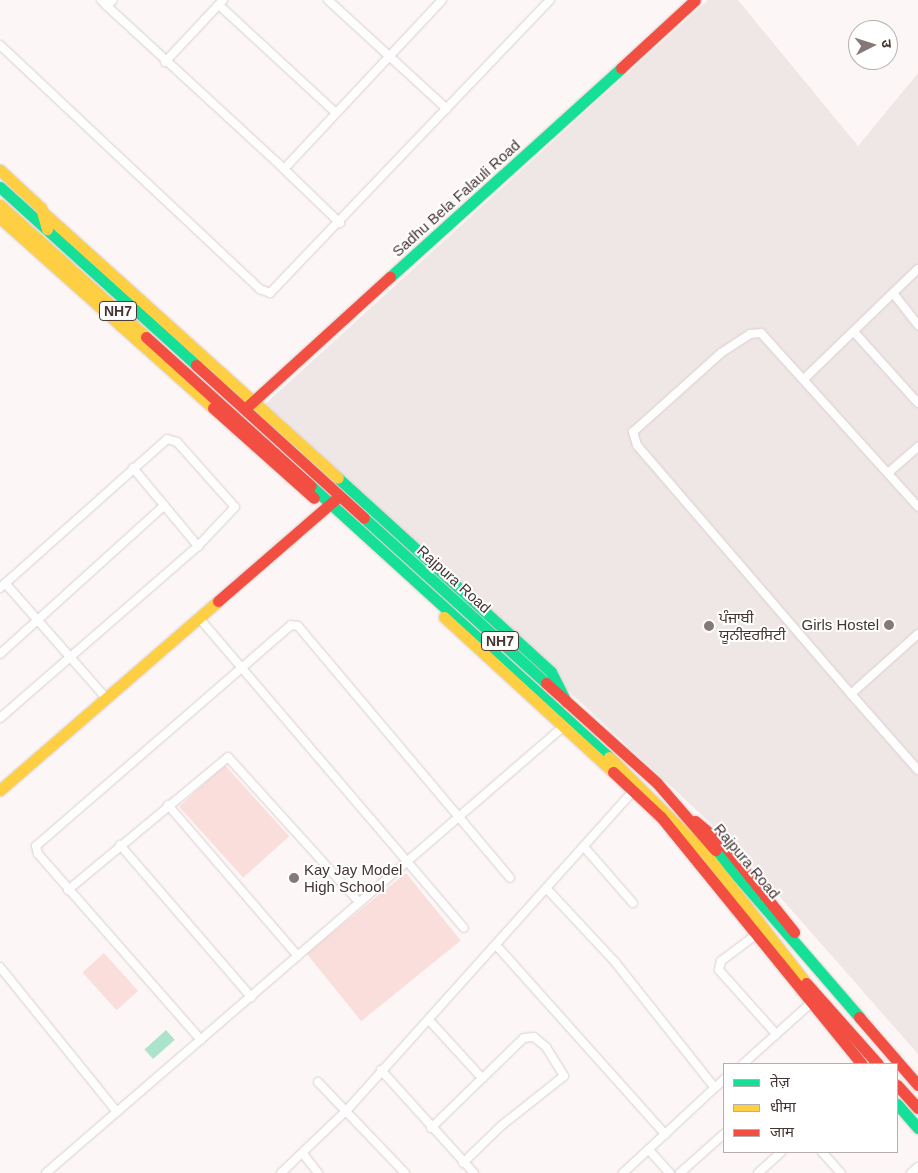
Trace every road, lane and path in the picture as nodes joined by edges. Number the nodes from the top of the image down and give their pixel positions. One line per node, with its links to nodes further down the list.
1 (101, 0): 7 (street)
2 (328, 0): 9 (street)
3 (442, 0): 9 (street)
4 (550, 0): 11 (street)
5 (695, 0): 27 (main road, Sadhu Bela Falauli Road)
6 (221, 2): 10 (street); 12 (street)
7 (110, 3): 10 (street)
8 (0, 45): 19 (street)
9 (389, 57): 11 (street); 12 (street)
10 (165, 62): 14 (street)
11 (447, 109): 19 (street)
12 (336, 113): 14 (street)
13 (0, 170): 17 (main road)
14 (284, 170): 19 (street)
15 (0, 187): 20 (main road, NH7)
16 (0, 205): 28 (main road, NH7)
17 (45, 214): 20 (main road); 27 (main road)
18 (0, 218): 34 (main road)
19 (340, 223)
20 (47, 229): 27 (main road, Rajpura Road / NH7)
21 (918, 269): 22 (street)
22 (893, 293): 23 (street); 24 (street)
23 (918, 325)
24 (855, 333): 25 (street); 26 (street)
25 (804, 379): 31 (street); 44 (street)
26 (918, 403)
27 (249, 405): 28 (main road, Sadhu Bela Falauli Road); 32 (main road, Rajpura Road / NH7); 46 (main road)
28 (236, 418): 34 (main road, Rajpura Road / NH7)
29 (918, 447): 31 (street)
30 (133, 468): 33 (street); 36 (street); 37 (street)
31 (888, 473): 35 (street)
32 (340, 495): 34 (main road); 46 (main road, Rajpura Road / NH7)
33 (164, 506): 36 (street); 39 (street)
34 (328, 507): 38 (main road); 48 (main road); 58 (main road, Rajpura Road / NH7)
35 (918, 507)
36 (198, 546): 42 (street)
37 (3, 586): 39 (street)
38 (200, 619): 43 (street); 45 (main road)
39 (38, 621): 41 (street); 42 (street)
40 (918, 634): 44 (street)
41 (0, 654)
42 (70, 657): 45 (street); 47 (street)
43 (241, 668): 54 (street); 57 (street); 61 (street)
44 (851, 694): 49 (street)
45 (107, 699): 50 (main road)
46 (566, 701): 53 (main road, Rajpura Road / NH7)
47 (0, 718)
48 (564, 726): 51 (main road); 54 (street)
49 (918, 770)
50 (0, 790)
51 (634, 790): 56 (street); 58 (main road)
52 (168, 805): 55 (street); 62 (street); 67 (street)
53 (690, 817): 78 (main road); 82 (main road, Rajpura Road / NH7)
54 (459, 819): 57 (street); 59 (street)
55 (120, 845): 61 (street); 69 (street)
56 (585, 848): 60 (street); 63 (street)
57 (407, 863): 62 (street); 64 (street)
58 (712, 868): 65 (main road); 76 (main road, Rajpura Road / NH7)
59 (510, 878)
60 (547, 889): 66 (street); 84 (street)
61 (68, 890): 73 (street)
62 (360, 902): 67 (street)
63 (633, 903)
64 (464, 928)
65 (757, 934): 70 (main road); 72 (street)
66 (496, 944): 71 (street); 91 (street)
67 (298, 956): 69 (street)
68 (0, 967): 88 (street)
69 (251, 997): 73 (street)
70 (811, 1003): 72 (street); 75 (main road)
71 (429, 1020): 77 (street); 79 (street)
72 (776, 1034): 74 (street)
73 (201, 1040): 88 (street)
74 (744, 1063)
75 (861, 1063)
76 (877, 1063)
77 (382, 1070): 87 (street); 89 (street)
78 (918, 1077)
79 (482, 1078): 89 (street); 97 (street)
80 (723, 1080): 84 (street)
81 (318, 1082): 87 (street)
82 (918, 1085)
83 (898, 1086): 86 (main road)
84 (714, 1087): 91 (street)
85 (898, 1105): 90 (main road)
86 (918, 1108)
87 (347, 1110): 96 (street); 102 (street)
88 (117, 1112): 99 (street)
89 (431, 1128): 97 (street)
90 (918, 1128)
91 (665, 1134): 93 (street)
92 (723, 1135): 106 (street)
93 (649, 1150): 104 (street); 105 (street)
94 (780, 1153): 107 (street)
95 (823, 1153): 108 (street)
96 (304, 1155): 100 (street); 101 (street)
97 (463, 1163): 103 (street)
98 (918, 1167): 109 (street)
99 (46, 1173)
100 (282, 1173)
101 (318, 1173)
102 (405, 1173)
103 (474, 1173)
104 (623, 1173)
105 (670, 1173)
106 (680, 1173)
107 (758, 1173)
108 (841, 1173)
109 (911, 1173)

